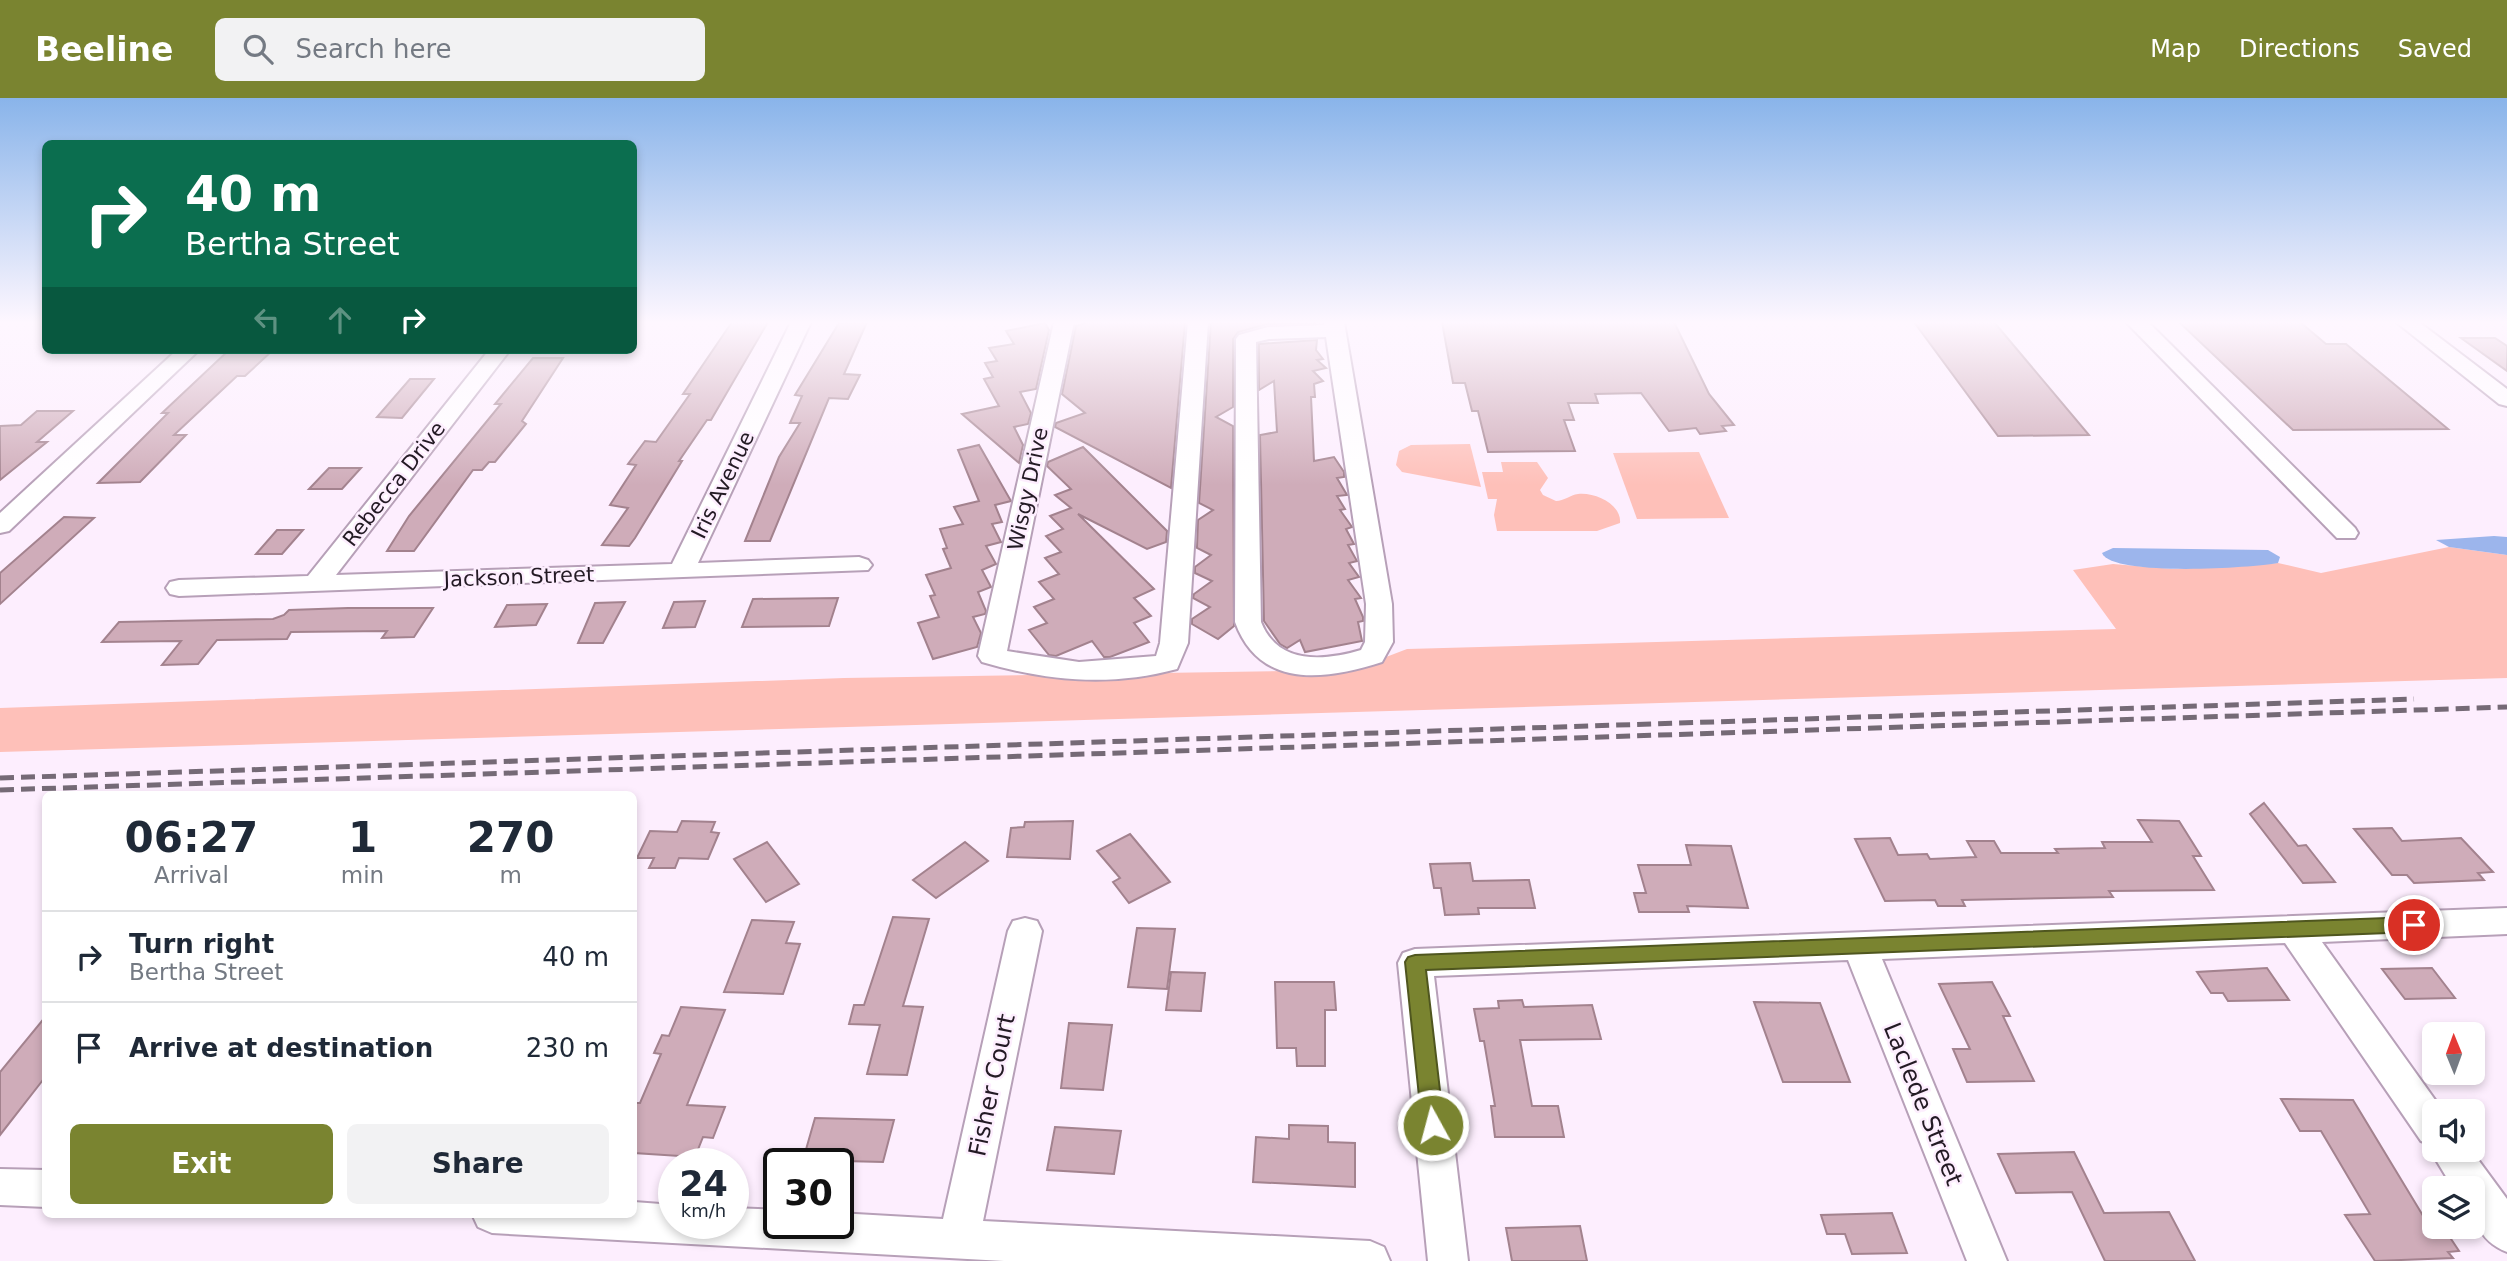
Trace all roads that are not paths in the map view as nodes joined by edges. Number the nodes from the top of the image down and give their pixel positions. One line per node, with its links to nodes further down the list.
1 (161, 376): 11 (street)
2 (479, 376): 15 (street, Rebecca Drive)
3 (775, 376): 14 (street, Iris Avenue)
4 (1052, 376): 5 (street, Wisgy Drive)
5 (1194, 376)
6 (1247, 376): 7 (street)
7 (1343, 376)
8 (2189, 376): 12 (street)
9 (2477, 376): 10 (street)
10 (2507, 399)
11 (0, 526)
12 (2346, 533)
13 (859, 565): 14 (street, Jackson Street)
14 (681, 571): 15 (street, Jackson Street)
15 (314, 585): 16 (street, Jackson Street)
16 (179, 589)
17 (2507, 921): 18 (street)
18 (2294, 929): 20 (street); 21 (street)
19 (1025, 932): 27 (street, Fisher Court)
20 (1860, 947): 29 (street); 30 (street, Laclede Street)
21 (2422, 1112)
22 (2457, 1162): 26 (street)
23 (0, 1187): 24 (street)
24 (42, 1189)
25 (560, 1218): 27 (street)
26 (2507, 1233)
27 (959, 1239): 28 (street)
28 (1370, 1261)
29 (1448, 1261)
30 (1987, 1261)

